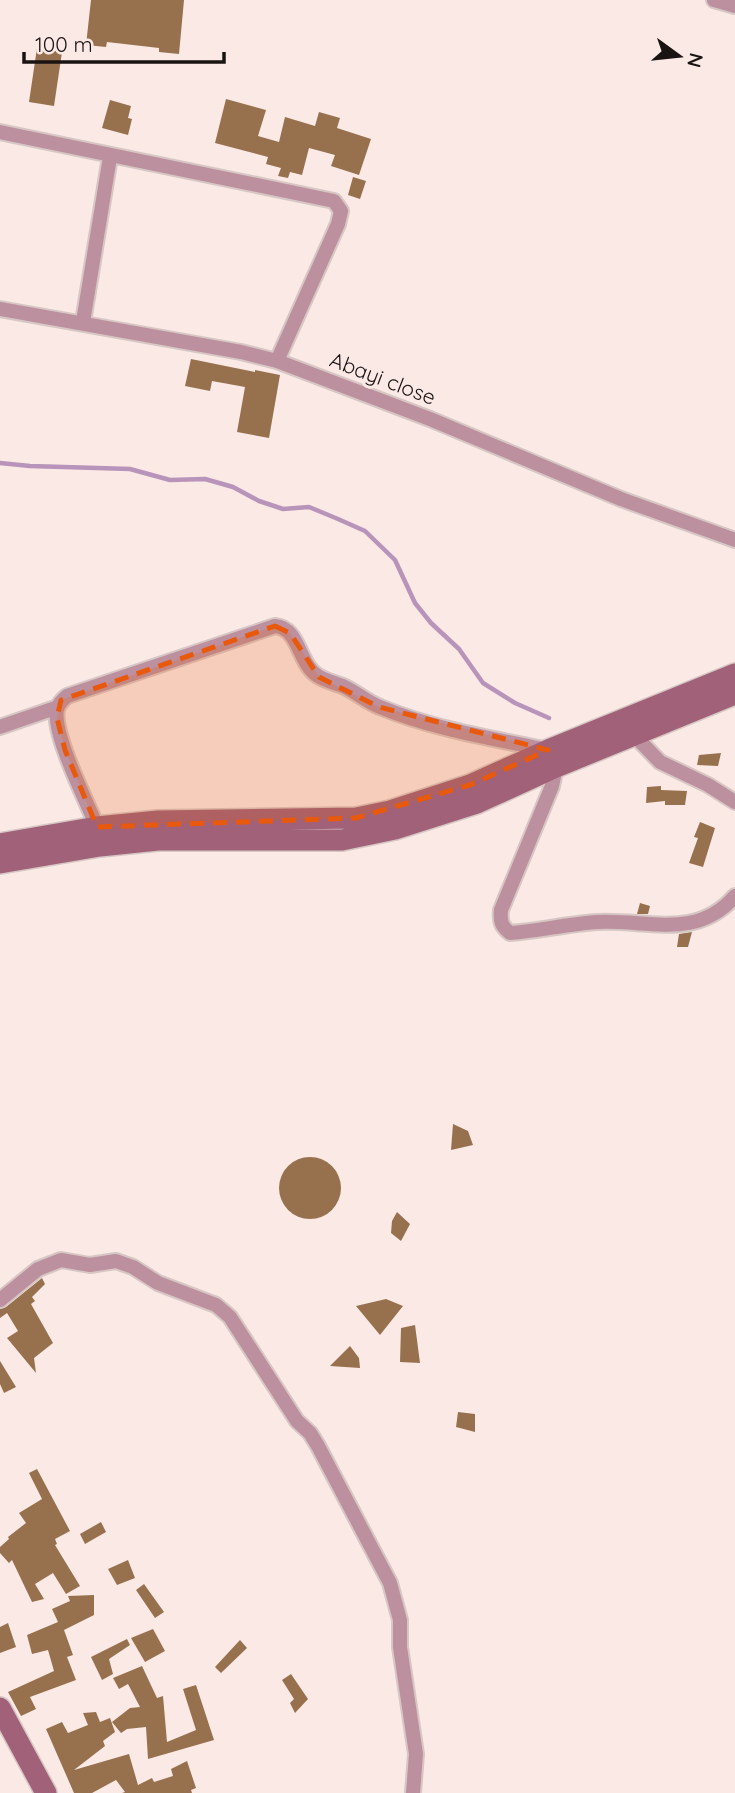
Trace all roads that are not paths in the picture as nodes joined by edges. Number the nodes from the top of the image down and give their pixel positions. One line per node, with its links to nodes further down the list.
1 (714, 0): 2 (street)
2 (735, 6)
3 (0, 132): 4 (street)
4 (110, 157): 6 (street); 7 (street)
5 (0, 309): 6 (street, Abayi close)
6 (83, 322): 7 (street, Abayi close)
7 (277, 361): 8 (street, Abayi close)
8 (735, 540)
9 (735, 674): 14 (street)
10 (735, 694): 13 (street)
11 (58, 707): 12 (street); 14 (street); 16 (street)
12 (0, 727)
13 (635, 736): 14 (street); 15 (street)
14 (552, 758): 16 (street); 18 (street); 19 (street)
15 (735, 802)
16 (97, 827): 17 (street)
17 (0, 844)
18 (0, 863)
19 (735, 896)
20 (0, 1300): 23 (street)
21 (0, 1708): 22 (street)
22 (46, 1793)
23 (413, 1793)

